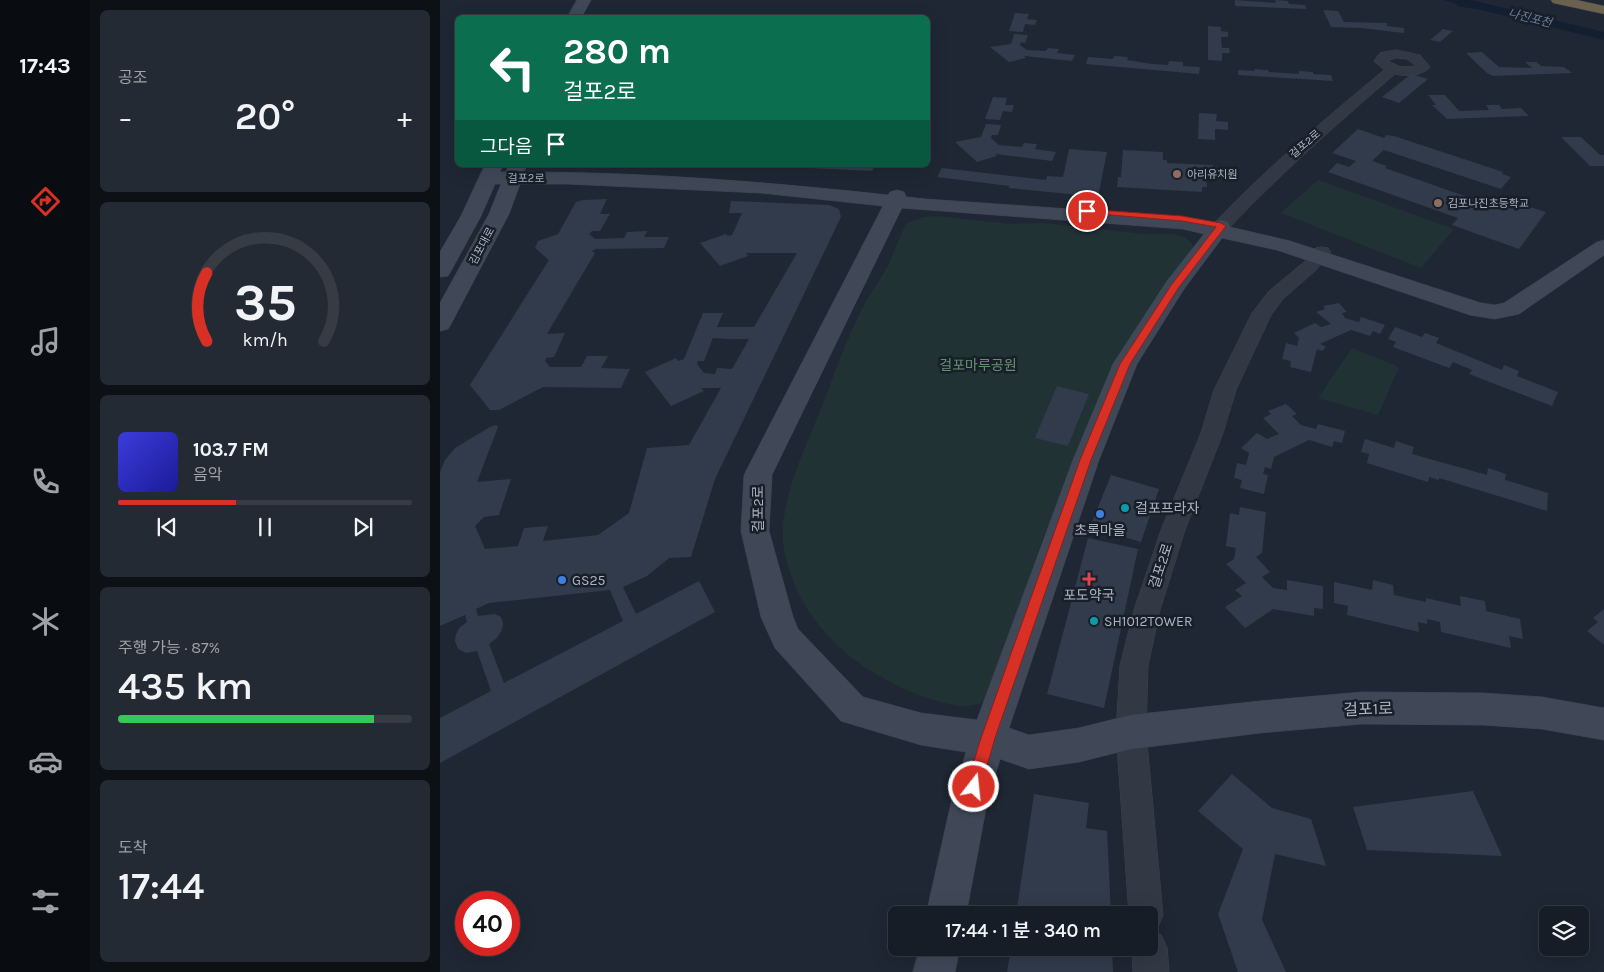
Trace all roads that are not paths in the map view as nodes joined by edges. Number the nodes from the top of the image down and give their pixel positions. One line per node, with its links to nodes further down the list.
1 (584, 0): 6 (street)
2 (1558, 0): 5 (highway)
3 (1574, 0): 4 (highway)
4 (1604, 6)
5 (1604, 10)
6 (576, 15)
7 (1393, 69): 11 (street, 걸포2로)
8 (490, 173): 9 (street, 걸포2로); 15 (street, 김포대로)
9 (514, 173): 10 (street, 걸포2로); 16 (street, 김포대로)
10 (896, 199): 11 (street, 걸포2로); 19 (street, 걸포2로)
11 (1220, 228): 14 (street, 걸포2로); 19 (street, 걸포2로)
12 (1604, 234): 14 (street)
13 (1604, 246): 14 (street)
14 (1320, 254): 18 (street, 걸포2로)
15 (440, 271)
16 (440, 324)
17 (1604, 724): 18 (street, 걸포1로)
18 (1131, 732): 19 (street, 걸포1로); 21 (street, 걸포2로)
19 (988, 738): 20 (street, 걸포2로)
20 (948, 906)
21 (1145, 906)
22 (938, 956): 24 (street)
23 (1150, 956): 25 (street)
24 (934, 972)
25 (1151, 972)

